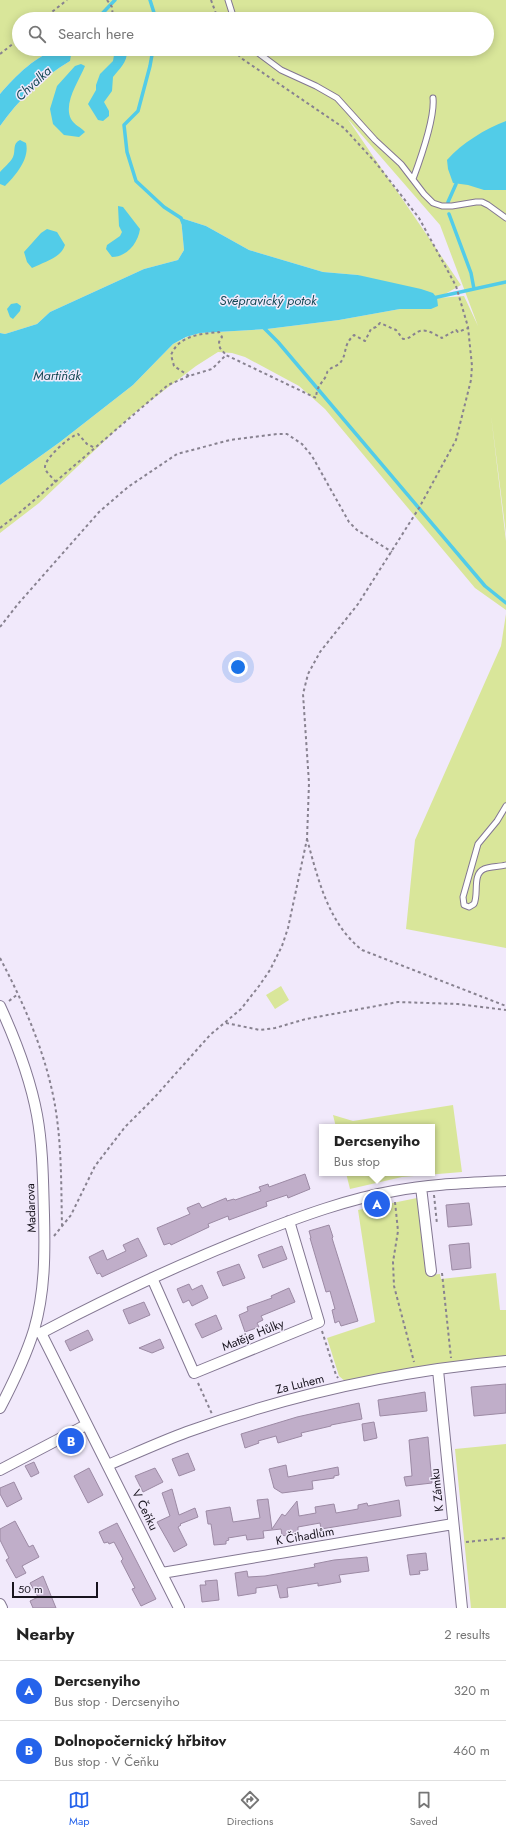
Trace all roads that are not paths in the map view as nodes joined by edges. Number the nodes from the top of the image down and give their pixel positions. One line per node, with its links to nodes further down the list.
1 (228, 0): 2 (lane)
2 (232, 12)
3 (262, 56): 5 (lane)
4 (433, 98): 5 (lane)
5 (413, 179): 6 (lane)
6 (506, 218)
7 (506, 806): 8 (lane)
8 (506, 865)
9 (0, 1006): 15 (street, Madarova)
10 (506, 1181): 11 (street)
11 (421, 1187): 12 (street); 13 (street)
12 (289, 1221): 14 (street); 14 (street, Matěje Hůlky)
13 (431, 1271)
14 (152, 1278): 15 (street)
15 (37, 1332): 18 (street, Madarova); 19 (street, V Čeňku)
16 (506, 1361): 17 (street, Za Luhem)
17 (438, 1370): 20 (street, Za Luhem); 22 (street, K Zámku)
18 (0, 1408)
19 (86, 1425): 20 (street, V Čeňku); 21 (street)
20 (108, 1465): 23 (street, V Čeňku)
21 (0, 1470)
22 (453, 1524): 23 (street, K Čihadlům); 27 (street, K Zámku)
23 (162, 1573): 26 (street, V Čeňku)
24 (0, 1604): 25 (street)
25 (2, 1608)
26 (179, 1608)
27 (462, 1608)

